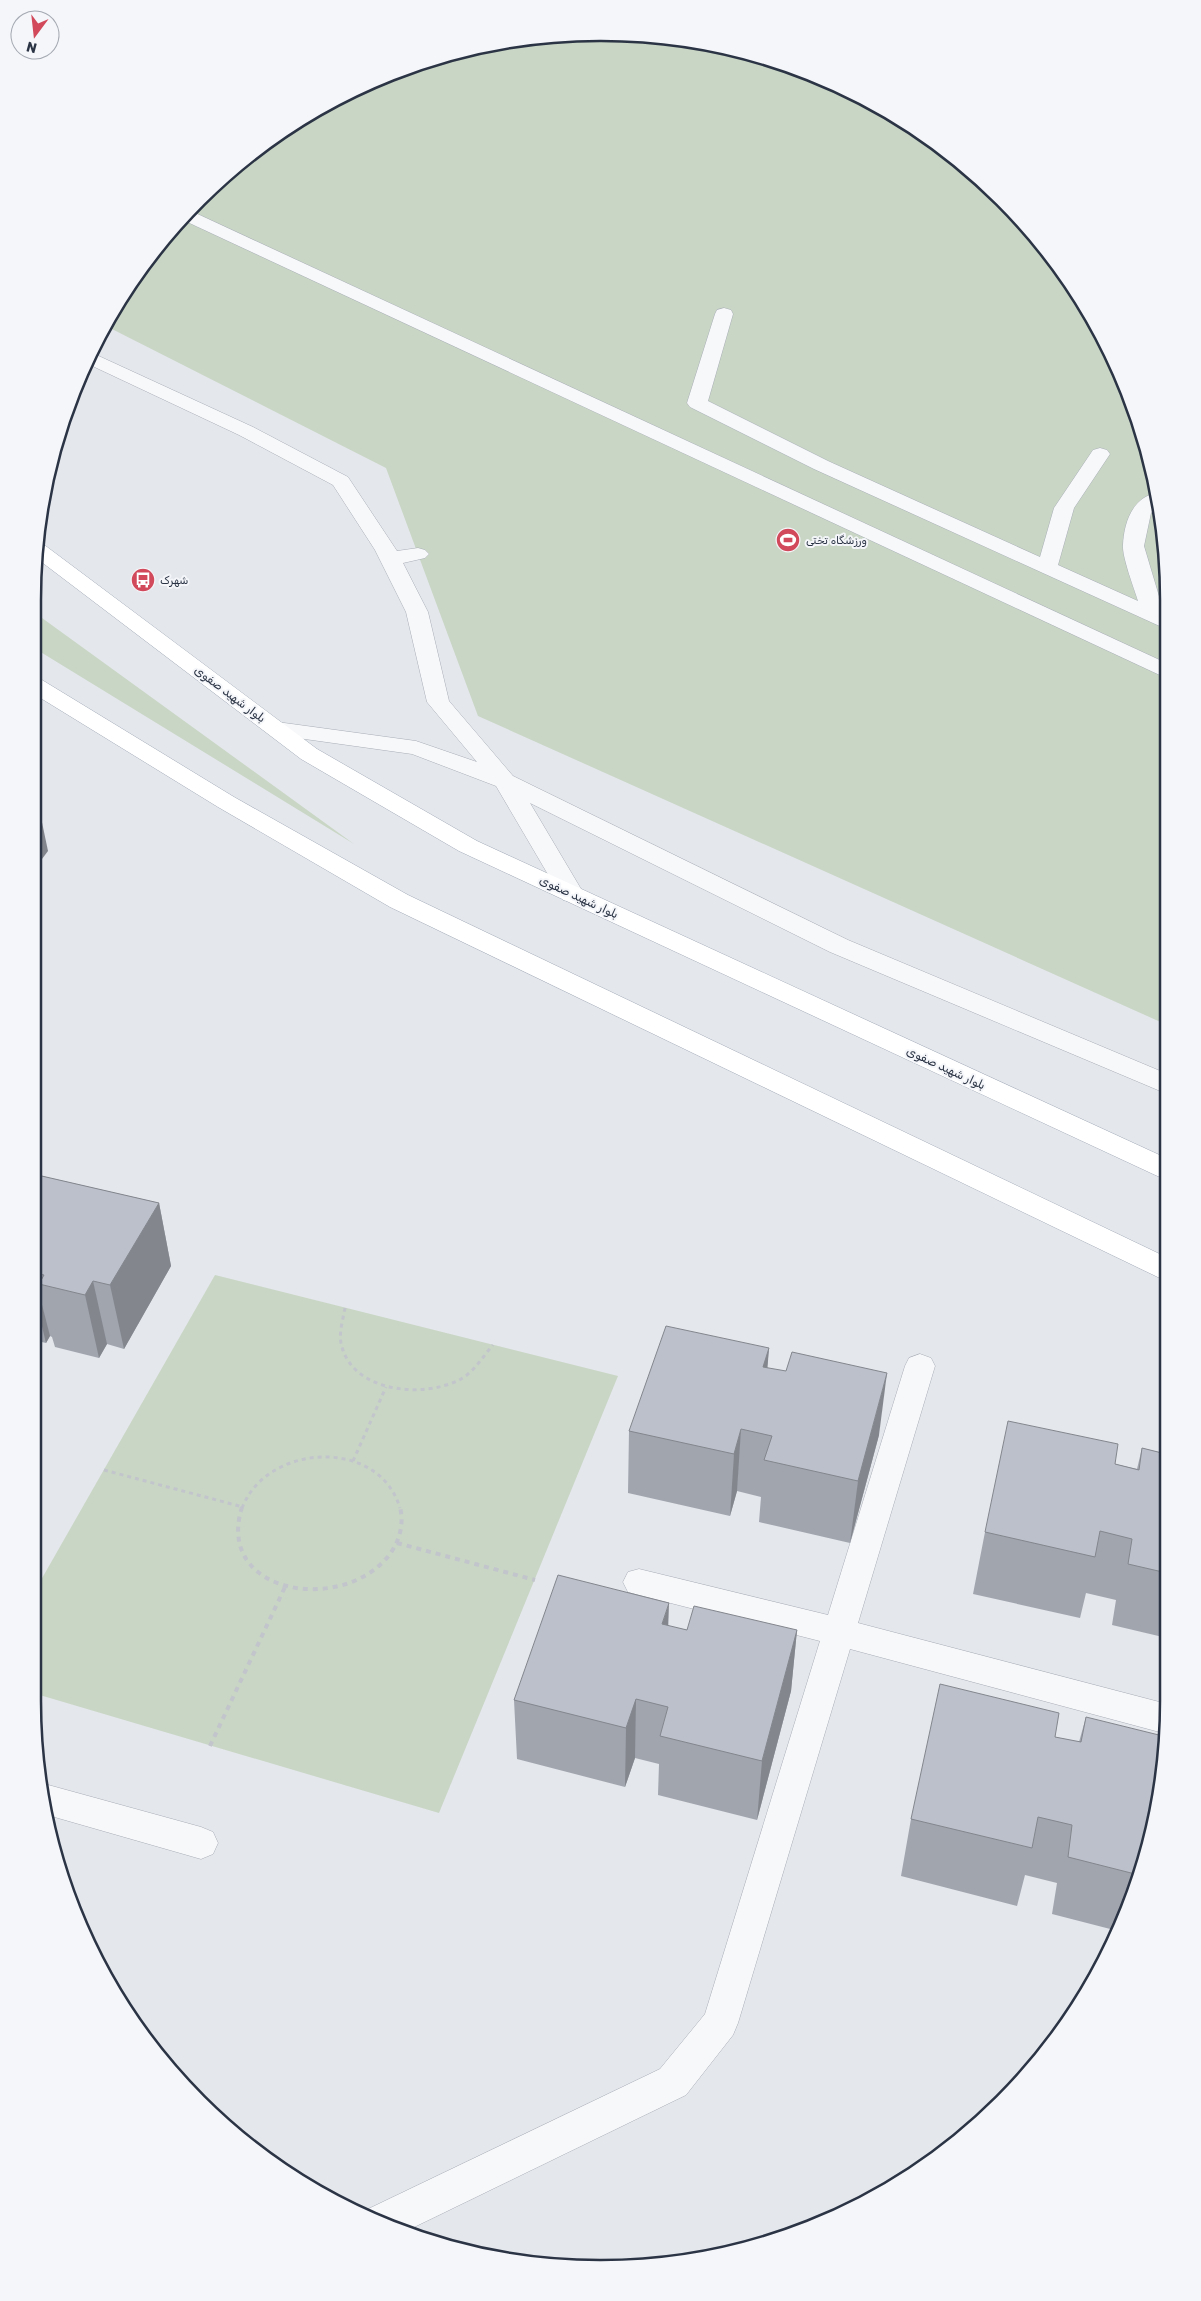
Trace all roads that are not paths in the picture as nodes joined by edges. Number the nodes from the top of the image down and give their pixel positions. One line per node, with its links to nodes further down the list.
1 (193, 218): 11 (street)
2 (724, 314): 9 (street)
3 (96, 361): 8 (street)
4 (1100, 454): 9 (street)
5 (1151, 503): 10 (street)
6 (43, 553): 13 (main road, بلوار شهید صفوی)
7 (418, 554): 8 (street)
8 (390, 558): 14 (street)
9 (1047, 568): 10 (street)
10 (1159, 619)
11 (1160, 668)
12 (41, 689): 18 (main road)
13 (277, 729): 14 (street); 15 (main road, بلوار شهید صفوی)
14 (505, 781): 15 (street); 16 (street)
15 (572, 894): 17 (main road, بلوار شهید صفوی)
16 (1160, 1082)
17 (1160, 1167)
18 (1160, 1267)
19 (920, 1366): 21 (street)
20 (639, 1582): 21 (street)
21 (839, 1632): 22 (street); 25 (street)
22 (1160, 1717)
23 (50, 1800): 24 (street)
24 (201, 1843)
25 (391, 2219)

